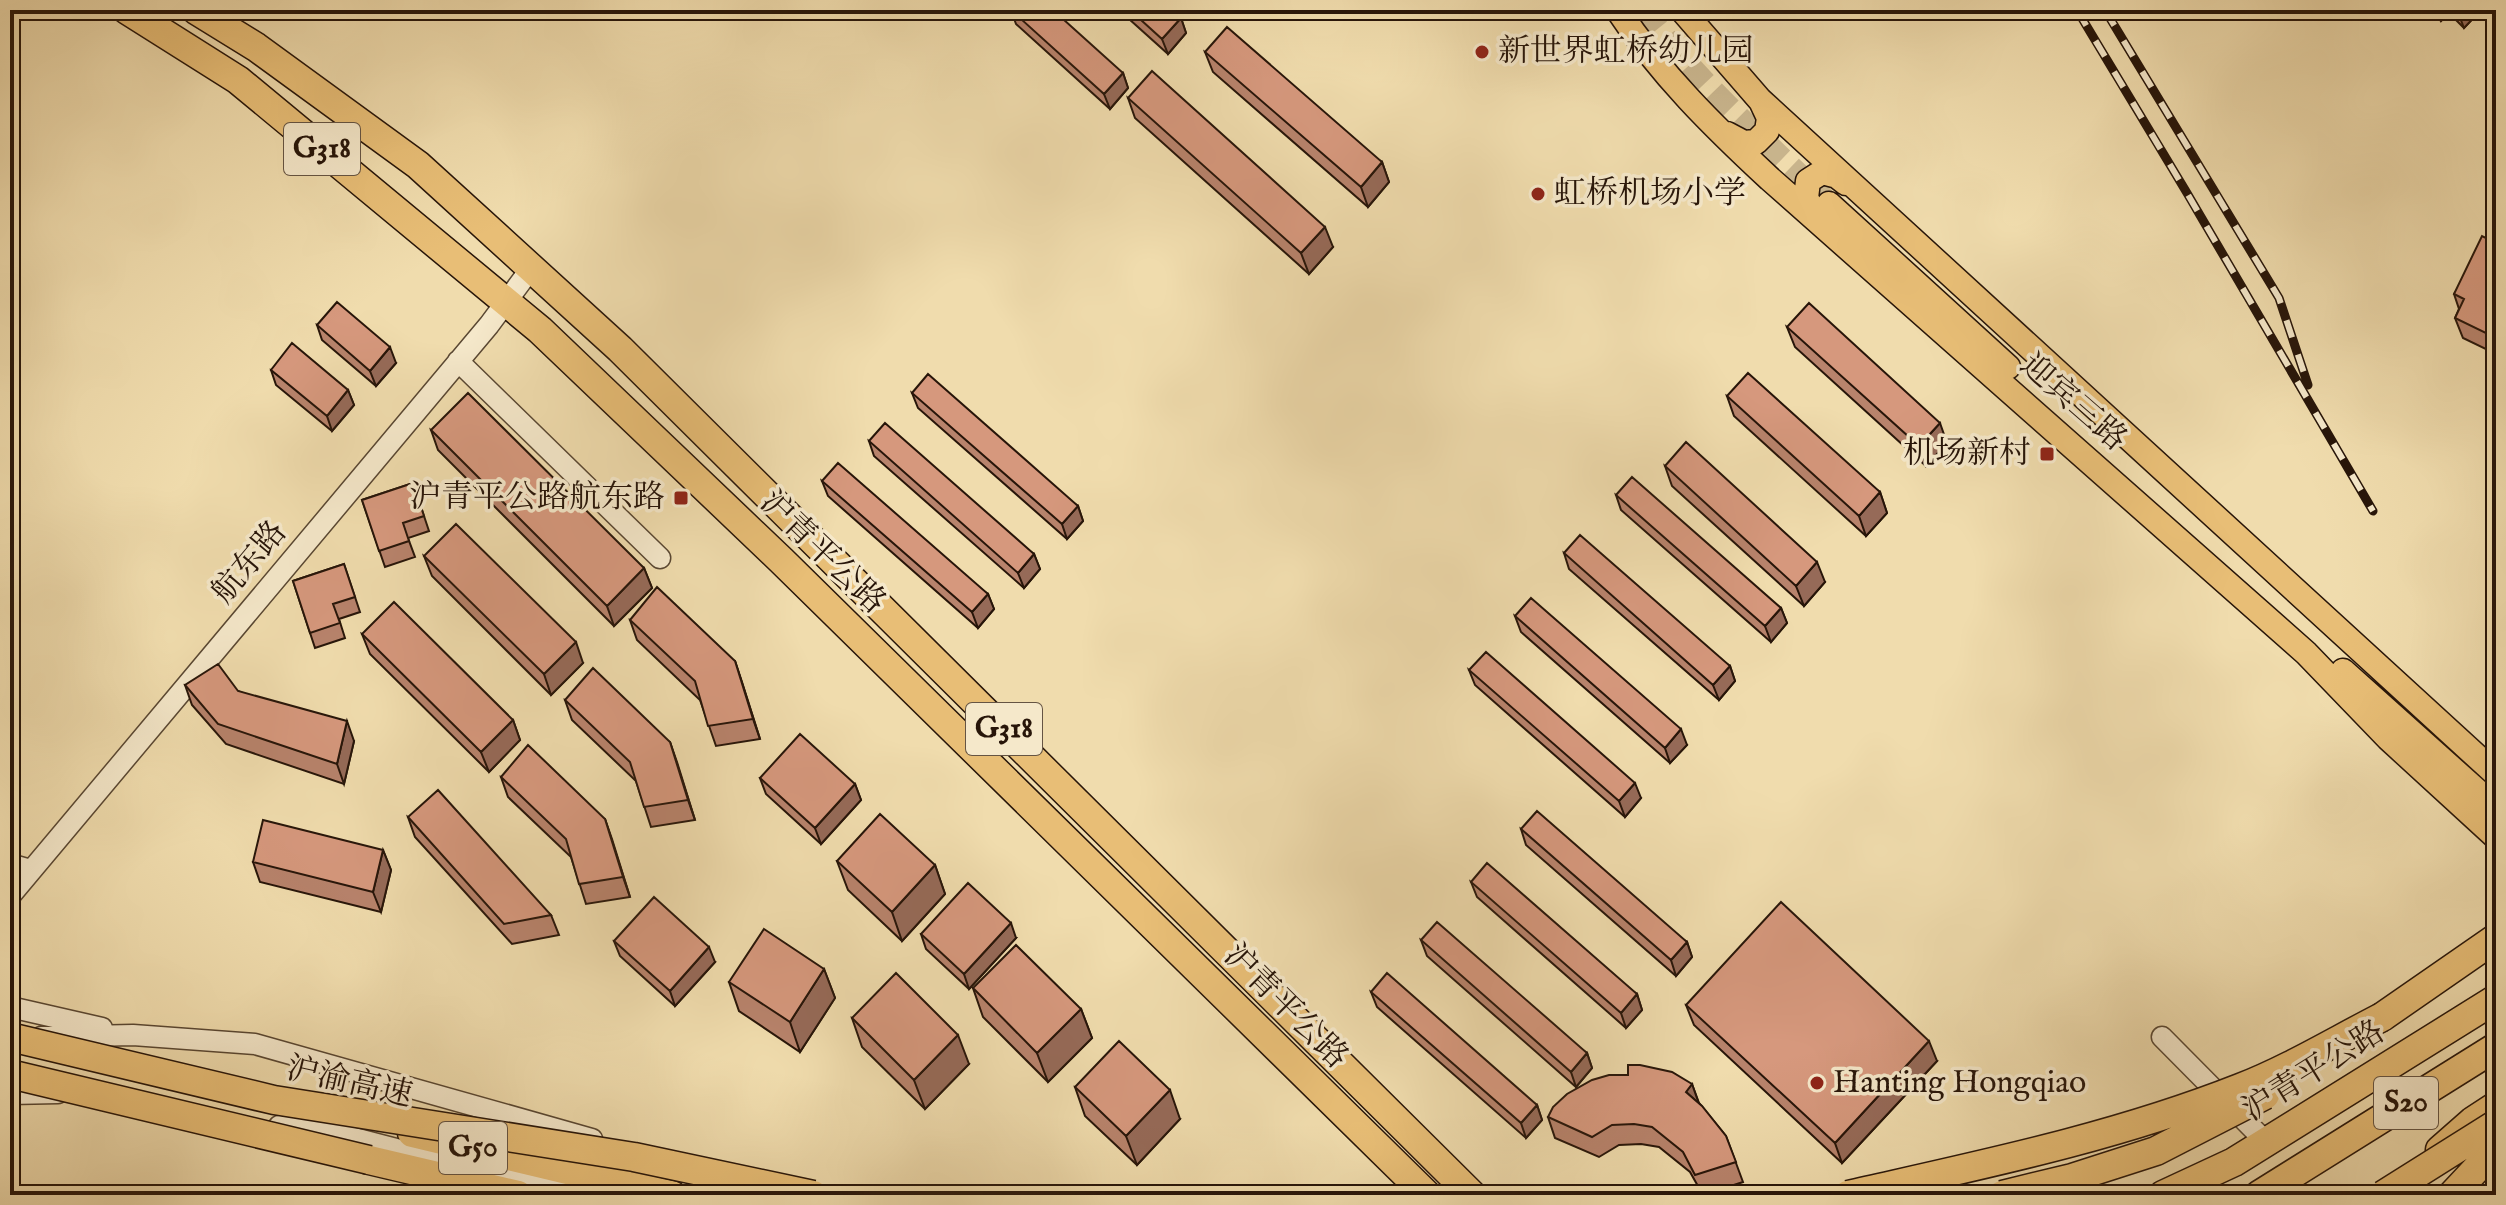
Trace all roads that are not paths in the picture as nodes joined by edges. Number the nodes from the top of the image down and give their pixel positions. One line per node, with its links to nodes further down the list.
1 (127, 10): 11 (highway, 沪青平公路 / G318)
2 (196, 10): 10 (highway, 沪青平公路 / G318)
3 (1618, 10): 7 (main road, 迎宾三路)
4 (1667, 10): 6 (main road)
5 (1682, 10): 6 (main road, 迎宾三路)
6 (1760, 100): 7 (main road); 8 (main road, 迎宾三路)
7 (1704, 116): 9 (main road, 迎宾三路)
8 (1867, 199): 9 (main road); 15 (main road, 迎宾三路)
9 (1824, 214): 14 (main road); 18 (main road, 迎宾三路)
10 (532, 267): 11 (street, 航东路); 48 (highway, 沪青平公路 / G318)
11 (506, 303): 12 (street, 航东路); 47 (highway, 沪青平公路 / G318)
12 (458, 361): 13 (street); 20 (street, 航东路)
13 (660, 558)
14 (2405, 725): 16 (main road); 17 (main road)
15 (2496, 774)
16 (2496, 808)
17 (2496, 823)
18 (2496, 837)
19 (10, 864): 20 (street)
20 (31, 870): 21 (street, 航东路)
21 (10, 896)
22 (2496, 938): 25 (highway)
23 (2496, 999): 35 (highway, 沪青平公路)
24 (10, 1007): 26 (street)
25 (2382, 1017): 49 (highway, bridge); 50 (highway, bridge)
26 (133, 1035): 27 (street); 45 (street)
27 (10, 1037): 32 (highway, 沪渝高速 / G50, bridge)
28 (2162, 1037): 35 (street)
29 (2496, 1047): 37 (highway, S20)
30 (10, 1074): 38 (highway, G50, bridge)
31 (10, 1094): 43 (street)
32 (274, 1100): 44 (highway, 沪渝高速 / G50, bridge); 46 (highway, bridge)
33 (2496, 1106): 55 (highway)
34 (2496, 1124): 55 (highway, S20, bridge)
35 (2266, 1142): 40 (highway, 沪青平公路)
36 (2496, 1148): 57 (highway, bridge)
37 (2316, 1159): 53 (highway); 54 (highway, S20)
38 (369, 1160): 41 (highway); 42 (highway, G50)
39 (2496, 1161): 56 (highway)
40 (2234, 1162): 51 (highway, 沪青平公路); 52 (highway)
41 (465, 1195)
42 (518, 1195)
43 (573, 1195)
44 (672, 1195)
45 (796, 1195)
46 (813, 1195)
47 (1427, 1195)
48 (1472, 1195)
49 (1848, 1195)
50 (2002, 1195)
51 (2163, 1195)
52 (2186, 1195)
53 (2249, 1195)
54 (2259, 1195)
55 (2386, 1195)
56 (2439, 1195)
57 (2452, 1195)

